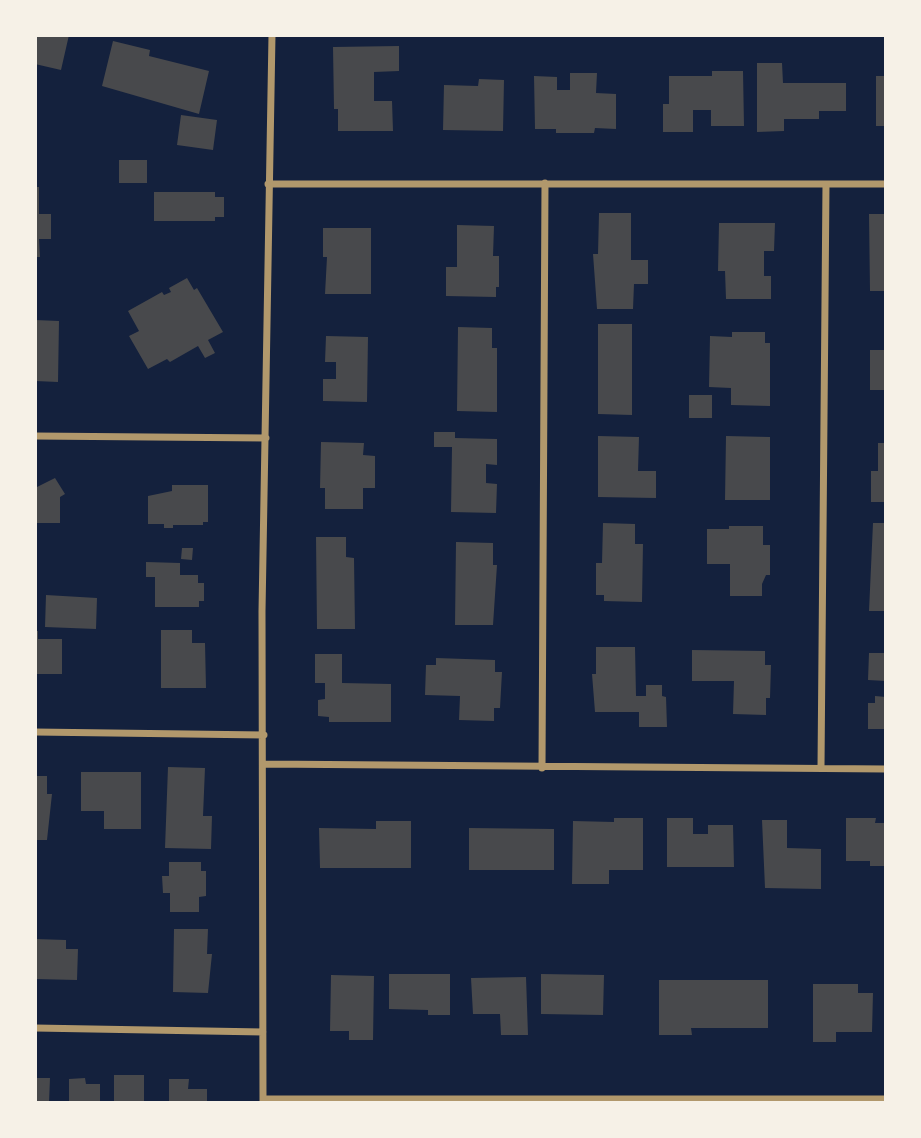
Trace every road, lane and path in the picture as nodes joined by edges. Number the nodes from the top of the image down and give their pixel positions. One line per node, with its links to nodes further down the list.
1 (272, 35): 3 (street)
2 (545, 183): 3 (street); 4 (street); 12 (street)
3 (268, 184): 7 (street)
4 (826, 184): 5 (street); 11 (street)
5 (886, 184)
6 (35, 436): 7 (street)
7 (265, 438): 9 (street)
8 (35, 732): 9 (street)
9 (264, 735): 10 (street)
10 (265, 764): 12 (street); 15 (street)
11 (821, 767): 12 (street); 13 (street)
12 (542, 768)
13 (886, 769)
14 (35, 1028): 15 (street)
15 (263, 1032): 17 (street)
16 (886, 1099): 19 (street)
17 (263, 1101): 18 (street)
18 (448, 1101): 19 (street)
19 (735, 1101)

